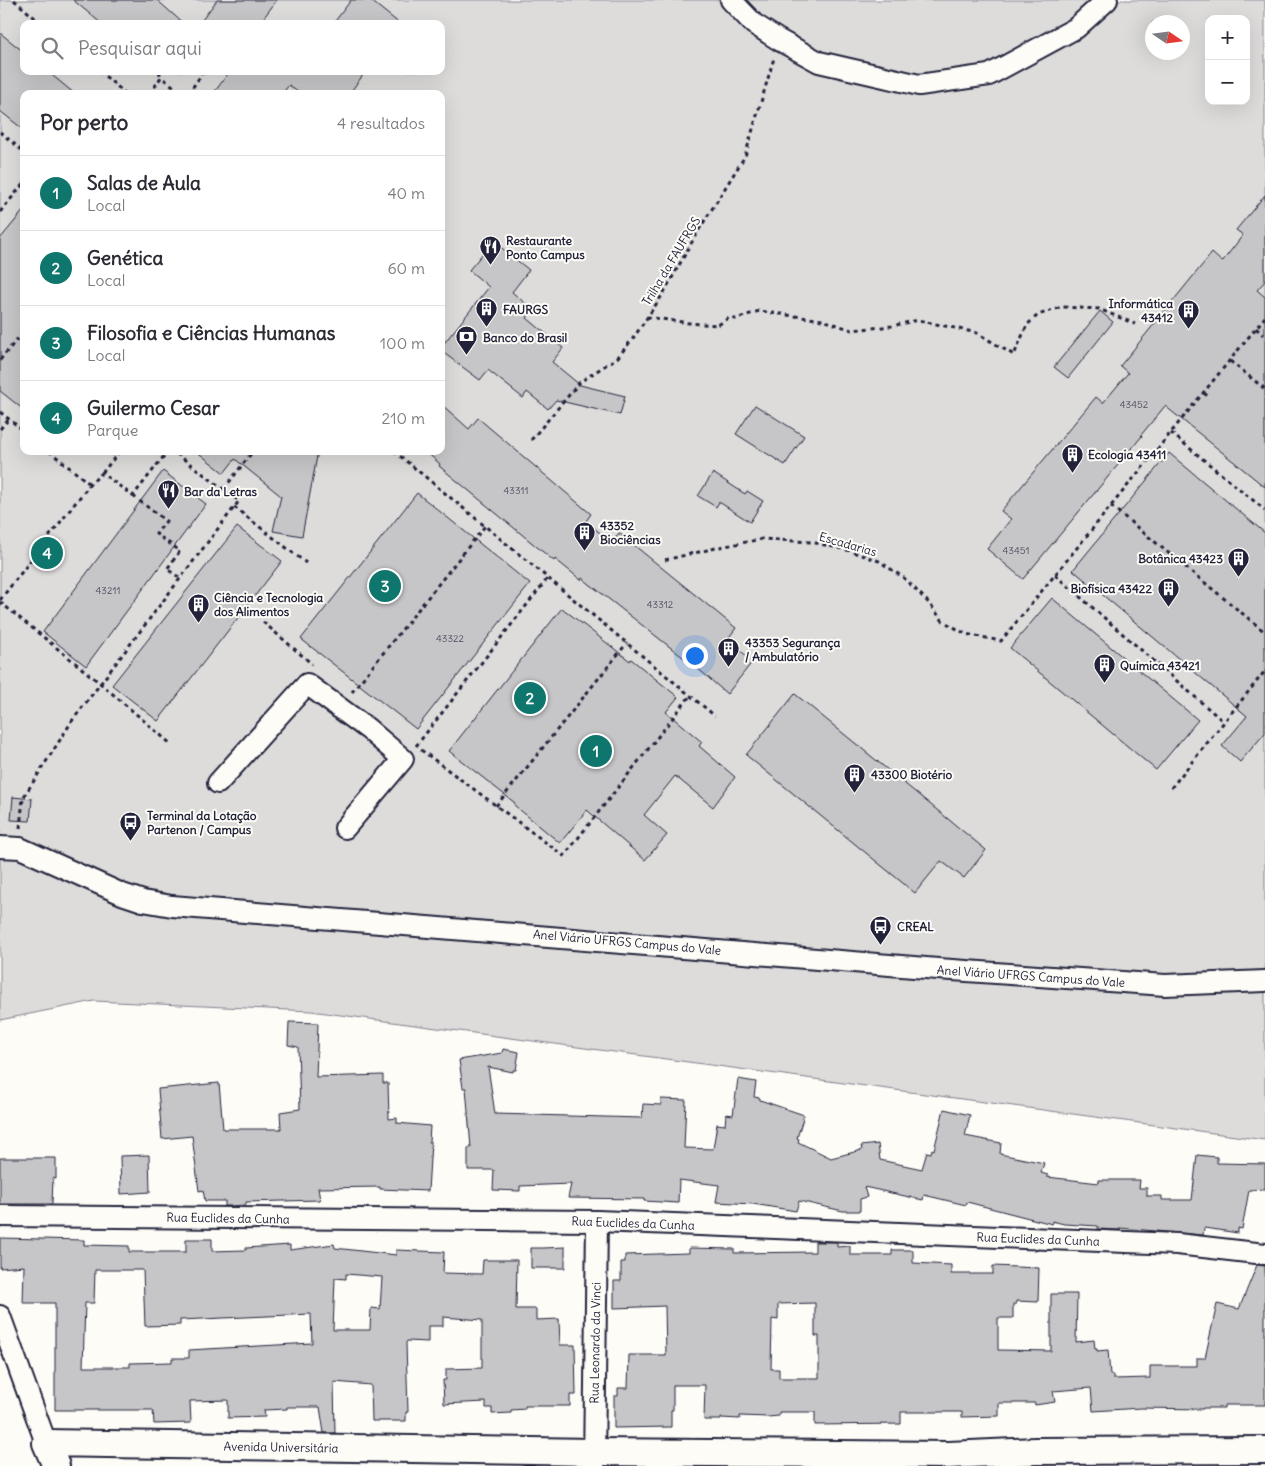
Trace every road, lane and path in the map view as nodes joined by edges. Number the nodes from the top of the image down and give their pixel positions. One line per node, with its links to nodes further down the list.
1 (14, 0): 4 (path)
2 (731, 0): 3 (street)
3 (1107, 0)
4 (37, 20)
5 (774, 58): 18 (path, Trilha da FAUFRGS)
6 (104, 75): 10 (path)
7 (160, 75): 9 (path)
8 (201, 75): 13 (path)
9 (161, 78): 11 (path); 12 (path)
10 (121, 90)
11 (153, 90)
12 (178, 90)
13 (191, 90)
14 (0, 132): 15 (path)
15 (20, 149)
16 (20, 188): 17 (path)
17 (0, 212)
18 (647, 317): 20 (path); 34 (path, Trilha da FAUFRGS)
19 (1265, 317): 21 (path)
20 (1135, 324)
21 (1256, 328): 23 (path); 25 (path)
22 (20, 335): 24 (path)
23 (1263, 335)
24 (0, 360)
25 (1230, 361): 26 (path); 27 (path)
26 (1265, 389)
27 (1204, 393): 28 (path); 33 (path)
28 (1210, 398)
29 (0, 412): 30 (path)
30 (9, 419): 31 (path); 32 (path)
31 (20, 428)
32 (0, 430)
33 (1171, 433): 45 (path); 47 (path)
34 (531, 440)
35 (55, 455): 42 (path)
36 (117, 455): 41 (path)
37 (165, 455): 44 (path)
38 (177, 455): 43 (path)
39 (249, 455): 43 (path)
40 (399, 455): 48 (path)
41 (102, 473): 42 (path); 44 (path)
42 (90, 484): 54 (path)
43 (224, 489): 46 (path)
44 (133, 496): 53 (path)
45 (1112, 506): 51 (path); 56 (path)
46 (234, 507): 50 (path); 53 (path)
47 (1265, 510)
48 (485, 526): 52 (path); 61 (path)
49 (665, 560): 51 (path, Escadarias)
50 (306, 563)
51 (1055, 575): 64 (path)
52 (548, 578): 57 (path); 67 (path)
53 (180, 579): 60 (path)
54 (0, 601): 60 (path)
55 (263, 622): 58 (path)
56 (1265, 632)
57 (627, 644): 62 (path); 70 (path)
58 (313, 665)
59 (1265, 671): 64 (path)
60 (100, 683): 66 (path); 72 (path)
61 (348, 696)
62 (690, 696): 63 (path); 70 (path)
63 (715, 716)
64 (1224, 722): 69 (path)
65 (408, 741): 67 (path)
66 (172, 745)
67 (416, 746): 70 (path)
68 (218, 784): 71 (street)
69 (1171, 788)
70 (496, 806)
71 (345, 828)
72 (20, 832)
73 (0, 847): 74 (street, Anel Viário UFRGS Campus do Vale)
74 (1265, 981)
75 (0, 1216): 76 (street, Rua Euclides da Cunha)
76 (597, 1221): 77 (street, Rua Euclides da Cunha); 81 (street, Rua Leonardo da Vinci)
77 (1265, 1254)
78 (0, 1316): 80 (street)
79 (1265, 1450): 82 (main road, Avenida Universitária)
80 (51, 1455): 81 (main road, Avenida Universitária)
81 (593, 1459): 82 (main road, Avenida Universitária)
82 (1036, 1459)

